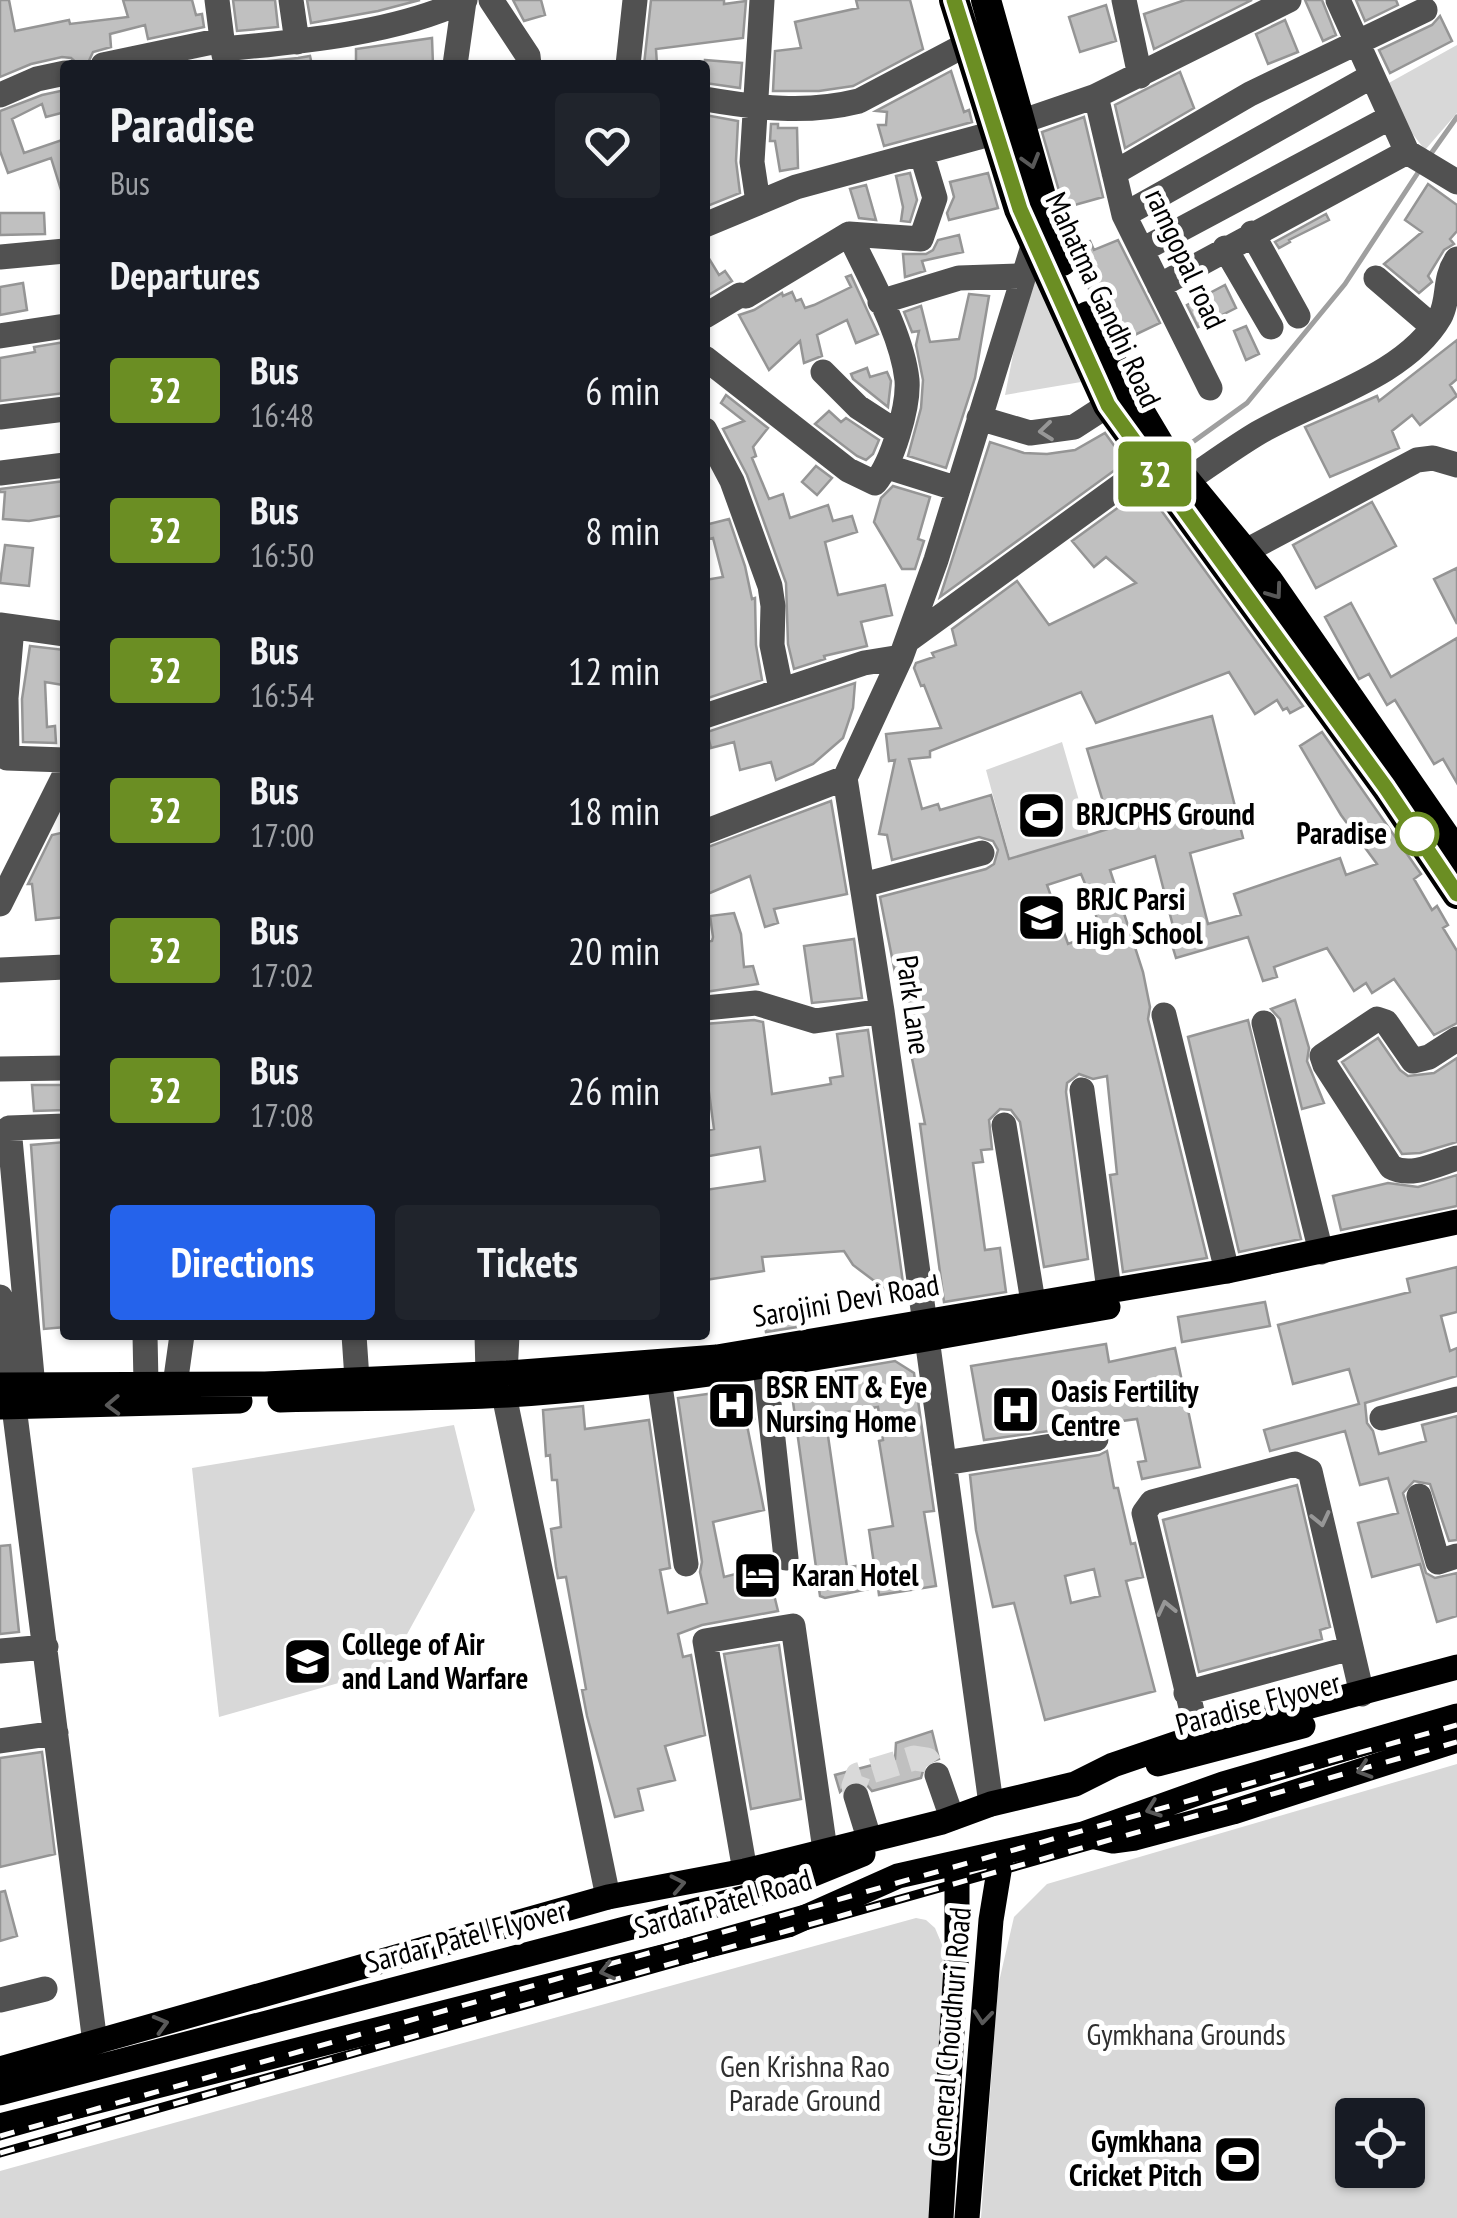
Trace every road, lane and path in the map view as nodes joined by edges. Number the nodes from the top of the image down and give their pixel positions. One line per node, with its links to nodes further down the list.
1 (216, 0): 16 (street)
2 (291, 0): 13 (street)
3 (464, 0): 13 (street); 18 (street)
4 (491, 0): 19 (street)
5 (634, 0): 20 (street)
6 (762, 0): 27 (street)
7 (954, 0): 15 (highway, Mahatma Gandhi Road)
8 (986, 0): 29 (highway, Mahatma Gandhi Road)
9 (1124, 0): 22 (street)
10 (1289, 0): 22 (street)
11 (1338, 0): 14 (street)
12 (1424, 10): 14 (street)
13 (298, 42): 16 (street)
14 (1357, 43): 23 (street); 32 (street)
15 (967, 44): 27 (street); 29 (highway, Mahatma Gandhi Road)
16 (223, 51): 17 (street)
17 (146, 60)
18 (456, 60)
19 (529, 60)
20 (628, 60)
21 (60, 74): 24 (street)
22 (1140, 76): 25 (street)
23 (1372, 76): 28 (street); 35 (street)
24 (0, 95)
25 (1096, 96): 29 (street); 32 (street, ramgopal road)
26 (710, 100): 27 (street)
27 (757, 108): 34 (street)
28 (1391, 116): 30 (street); 41 (street)
29 (1007, 128): 31 (street); 39 (highway, Mahatma Gandhi Road); 69 (highway, Mahatma Gandhi Road, one-way to 69)
30 (1410, 154): 33 (street); 38 (street)
31 (922, 155): 34 (street); 37 (street)
32 (1114, 173): 35 (street, ramgopal road)
33 (1447, 176)
34 (758, 202): 36 (street)
35 (1124, 215): 41 (street, ramgopal road)
36 (710, 222)
37 (849, 234): 48 (street); 49 (street)
38 (1252, 234): 40 (street); 50 (street)
39 (1034, 243): 45 (street); 58 (highway, Mahatma Gandhi Road)
40 (1226, 248): 47 (street); 53 (street)
41 (1142, 250): 47 (street, ramgopal road)
42 (60, 251): 43 (street)
43 (0, 257)
44 (1457, 259): 51 (street)
45 (1022, 276): 48 (street); 61 (street)
46 (1376, 278): 51 (street)
47 (1159, 286): 57 (street, ramgopal road)
48 (880, 302): 62 (street)
49 (710, 313)
50 (1298, 316)
51 (1432, 326): 69 (street)
52 (60, 327): 54 (street)
53 (1272, 327)
54 (0, 336)
55 (710, 362): 67 (street)
56 (823, 372): 62 (street)
57 (1210, 388)
58 (1108, 405): 61 (street, one-way to 61); 64 (highway, Mahatma Gandhi Road)
59 (60, 410): 60 (street)
60 (0, 417)
61 (979, 418): 70 (street)
62 (898, 433): 67 (street)
63 (710, 439): 75 (street)
64 (1149, 465): 74 (street); 85 (highway, Mahatma Gandhi Road)
65 (1457, 465): 71 (street)
66 (60, 466): 68 (street)
67 (888, 467): 70 (street)
68 (0, 473)
69 (1186, 481): 71 (highway, Mahatma Gandhi Road)
70 (958, 490): 74 (street)
71 (1244, 552): 82 (highway, Mahatma Gandhi Road, one-way to 82)
72 (6, 626): 73 (street); 77 (street)
73 (60, 633)
74 (904, 649): 75 (street); 78 (street)
75 (782, 689): 76 (street)
76 (710, 714)
77 (60, 760)
78 (845, 778): 80 (street); 83 (street, Park Lane)
79 (60, 784): 84 (street)
80 (710, 830)
81 (982, 853): 83 (street)
82 (1457, 854)
83 (863, 885): 89 (street, Park Lane)
84 (3, 892)
85 (1457, 894)
86 (60, 966): 87 (street)
87 (0, 970)
88 (710, 1008): 89 (street)
89 (882, 1010): 106 (street, Park Lane)
90 (1164, 1015): 102 (street)
91 (1264, 1023): 101 (street)
92 (1457, 1039): 98 (street)
93 (60, 1068): 94 (street)
94 (0, 1069)
95 (1082, 1090): 103 (street)
96 (1004, 1125): 105 (street)
97 (60, 1126): 118 (street)
98 (1457, 1158)
99 (1457, 1222): 101 (main road, Sarojini Devi Road)
100 (1457, 1240): 106 (main road, Sarojini Devi Road)
101 (1321, 1252): 102 (main road, Sarojini Devi Road)
102 (1227, 1272): 103 (main road, Sarojini Devi Road)
103 (1109, 1290): 105 (main road, Sarojini Devi Road)
104 (0, 1297): 118 (street)
105 (1033, 1302): 106 (main road, Sarojini Devi Road)
106 (925, 1330): 112 (main road, Sarojini Devi Road); 115 (main road, Sarojini Devi Road); 122 (street, Park Lane)
107 (145, 1340): 116 (street)
108 (181, 1340): 117 (street)
109 (354, 1340): 114 (street)
110 (488, 1340): 115 (street)
111 (505, 1340): 115 (street)
112 (765, 1366): 113 (main road, Sarojini Devi Road); 125 (street)
113 (659, 1379): 115 (main road, Sarojini Devi Road); 126 (street)
114 (357, 1380): 115 (main road, Sarojini Devi Road); 117 (main road, Sarojini Devi Road)
115 (500, 1381): 118 (main road, Sarojini Devi Road, one-way to 118); 151 (street)
116 (146, 1382): 117 (main road, Sarojini Devi Road); 118 (main road, Sarojini Devi Road)
117 (175, 1385)
118 (12, 1394): 127 (street)
119 (1457, 1399): 120 (street)
120 (1382, 1418)
121 (1096, 1439): 122 (street)
122 (944, 1463): 141 (street, Park Lane)
123 (1419, 1496): 124 (street)
124 (1457, 1556)
125 (786, 1558)
126 (686, 1564)
127 (46, 1647): 129 (street); 135 (street)
128 (1352, 1648): 132 (street); 132 (street, one-way to 128); 133 (street)
129 (0, 1652)
130 (1457, 1667): 133 (main road, Sardar Patel Road)
131 (1457, 1683): 138 (main road, Paradise Flyover)
132 (1186, 1693): 138 (street)
133 (1362, 1694): 138 (main road, Sardar Patel Road)
134 (1457, 1716): 143 (main road, one-way to 143)
135 (56, 1733): 137 (street); 154 (street)
136 (1457, 1740): 143 (main road, Sardar Patel Road, one-way to 143)
137 (0, 1741)
138 (1208, 1743): 141 (main road, Sardar Patel Road)
139 (936, 1775): 142 (street)
140 (856, 1796): 144 (street)
141 (991, 1804): 142 (main road, Sardar Patel Road)
142 (947, 1820): 144 (main road, Sardar Patel Road); 150 (main road, Sardar Patel Flyover)
143 (1083, 1834): 146 (main road, Sardar Patel Road)
144 (869, 1838): 145 (main road, Sardar Patel Road)
145 (825, 1850): 148 (main road, Sardar Patel Road); 148 (street)
146 (1002, 1853): 147 (main road, Sardar Patel Road); 162 (main road, General Choudhuri Road, one-way to 162)
147 (957, 1864): 149 (main road, Sardar Patel Road); 161 (main road, General Choudhuri Road)
148 (744, 1872): 151 (main road, Sardar Patel Road, one-way to 148)
149 (898, 1876): 150 (main road, Sardar Patel Flyover); 159 (main road, Sardar Patel Road, one-way to 159)
150 (780, 1897): 157 (main road, Sardar Patel Flyover); 158 (main road, Sardar Patel Flyover)
151 (608, 1898): 154 (main road, Sardar Patel Road, one-way to 151)
152 (45, 1989): 153 (street)
153 (0, 2000)
154 (95, 2043): 155 (main road, Sardar Patel Road)
155 (42, 2058): 156 (main road, Sardar Patel Road); 159 (main road)
156 (0, 2069)
157 (0, 2092)
158 (0, 2108)
159 (54, 2112): 160 (main road, Sardar Patel Road)
160 (0, 2126)
161 (941, 2218)
162 (967, 2218)

